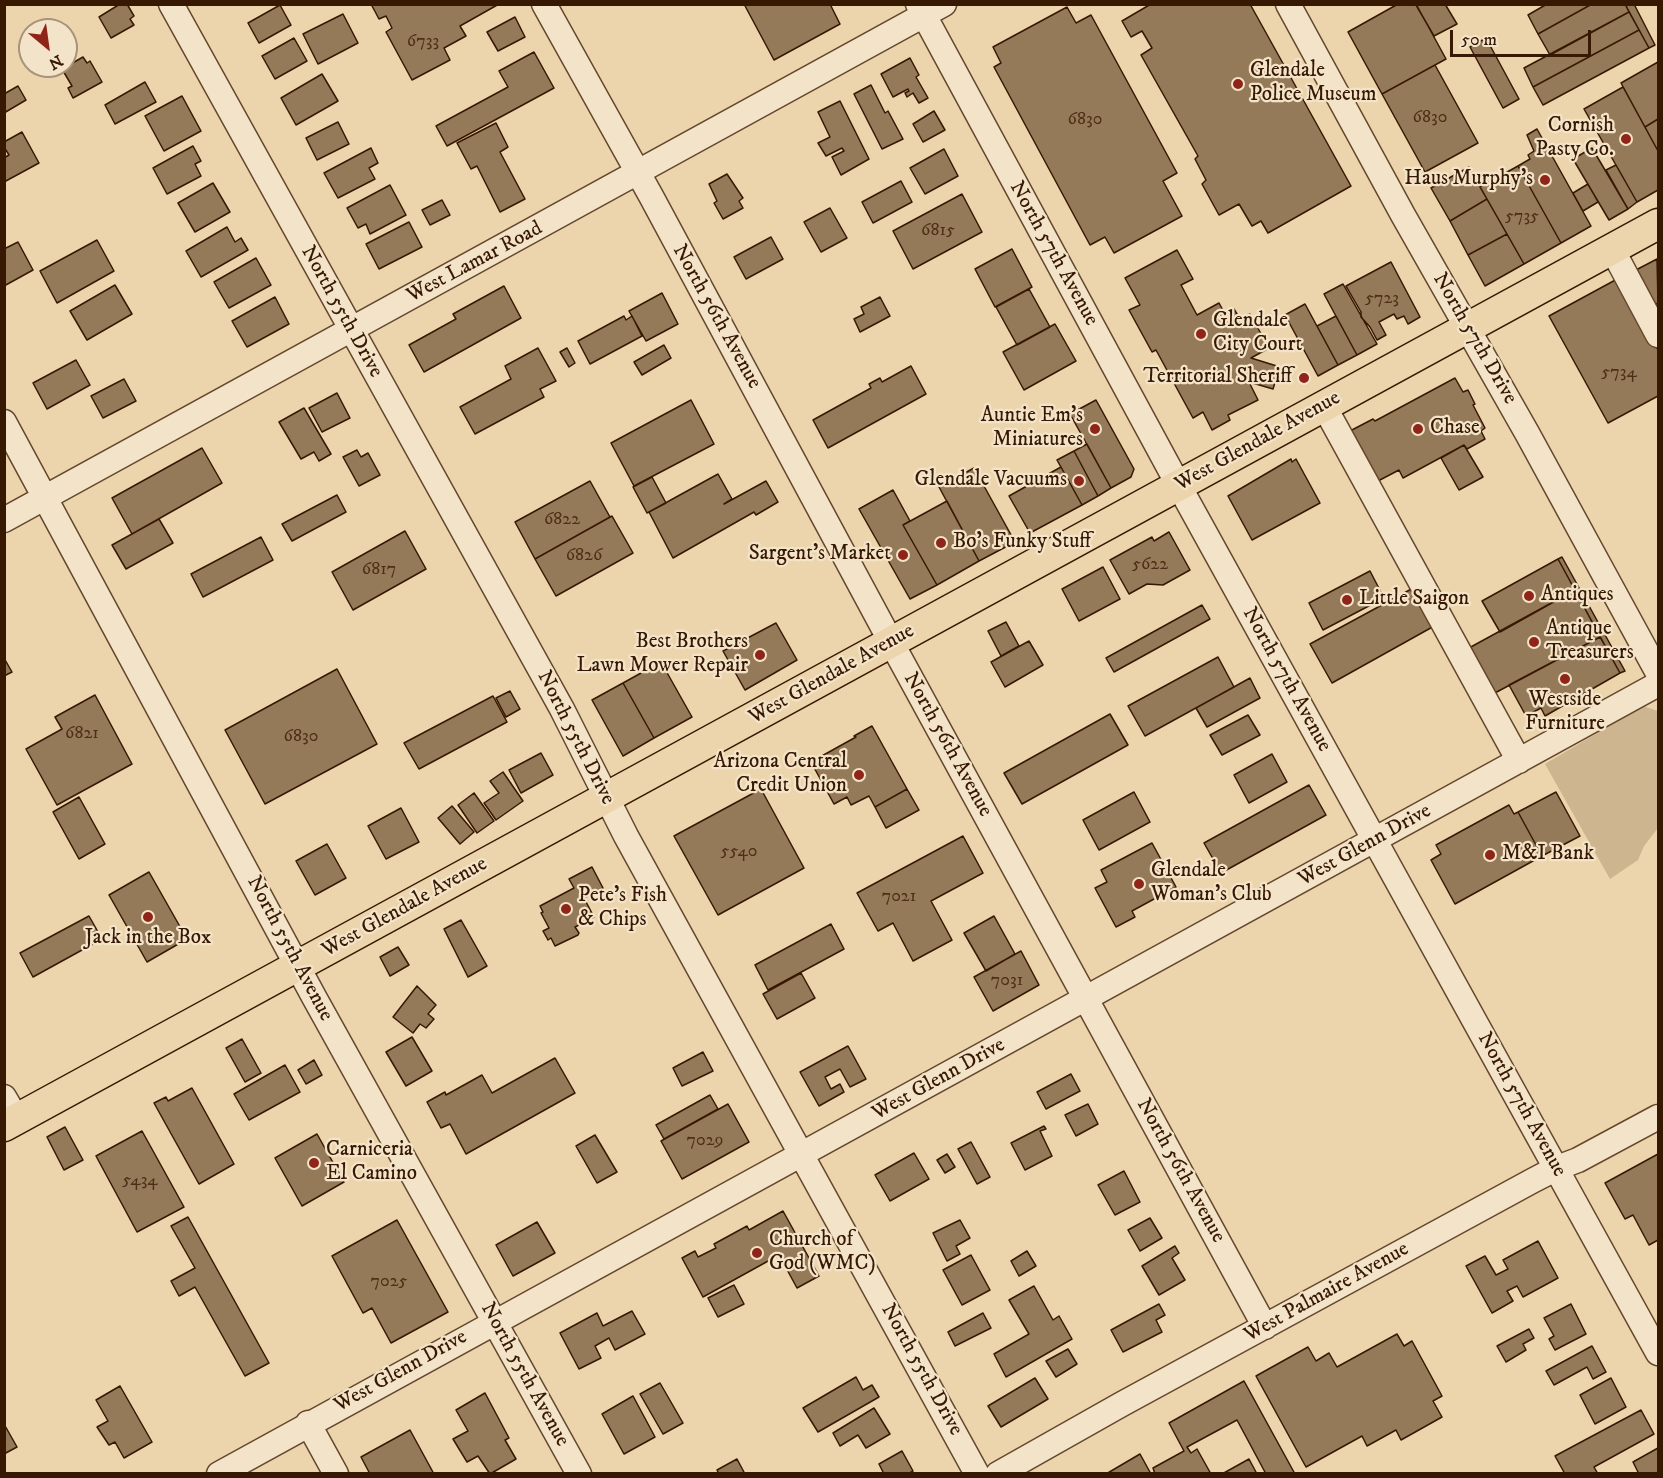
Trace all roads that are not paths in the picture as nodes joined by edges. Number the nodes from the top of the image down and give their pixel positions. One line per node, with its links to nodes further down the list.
1 (171, 4): 9 (street, North 55th Drive)
2 (544, 4): 5 (street, North 56th Avenue)
3 (1288, 4): 8 (street, North 57th Drive)
4 (928, 8): 5 (street, West Lamar Road); 13 (street, North 57th Avenue)
5 (638, 173): 9 (street, West Lamar Road); 16 (street, North 56th Avenue)
6 (1659, 224): 7 (main road, West Glendale Avenue)
7 (1612, 249): 8 (main road, West Glendale Avenue); 10 (street)
8 (1467, 328): 11 (main road, West Glendale Avenue); 17 (street, North 57th Drive)
9 (351, 330): 14 (street, West Lamar Road); 20 (street, North 55th Drive)
10 (1659, 335)
11 (1324, 406): 13 (main road, West Glendale Avenue); 19 (street)
12 (4, 422): 14 (street, North 55th Avenue)
13 (1179, 486): 16 (main road, West Glendale Avenue); 21 (street, North 57th Avenue)
14 (45, 498): 15 (street, West Lamar Road); 22 (street, North 55th Avenue)
15 (4, 520)
16 (891, 642): 20 (main road, West Glendale Avenue); 23 (street, North 56th Avenue)
17 (1659, 673)
18 (1659, 684): 19 (street, West Glenn Drive)
19 (1519, 761): 21 (street, West Glenn Drive)
20 (606, 799): 22 (main road, West Glendale Avenue); 26 (street, North 55th Drive)
21 (1374, 840): 23 (street, West Glenn Drive); 27 (street, North 57th Avenue)
22 (298, 967): 24 (main road, West Glendale Avenue); 28 (street, North 55th Avenue)
23 (1086, 999): 26 (street, West Glenn Drive); 29 (street, North 56th Avenue)
24 (9, 1114)
25 (1659, 1117): 27 (street, West Palmaire Avenue)
26 (802, 1155): 28 (street, West Glenn Drive); 35 (street, North 55th Drive)
27 (1557, 1168): 29 (street, West Palmaire Avenue); 30 (street, North 57th Avenue)
28 (495, 1321): 31 (street, West Glenn Drive); 34 (street, North 55th Avenue)
29 (1265, 1327): 36 (street, West Palmaire Avenue)
30 (1659, 1353)
31 (308, 1423): 32 (street, West Glenn Drive); 33 (street)
32 (219, 1473)
33 (336, 1473)
34 (579, 1473)
35 (977, 1473)
36 (998, 1473)

